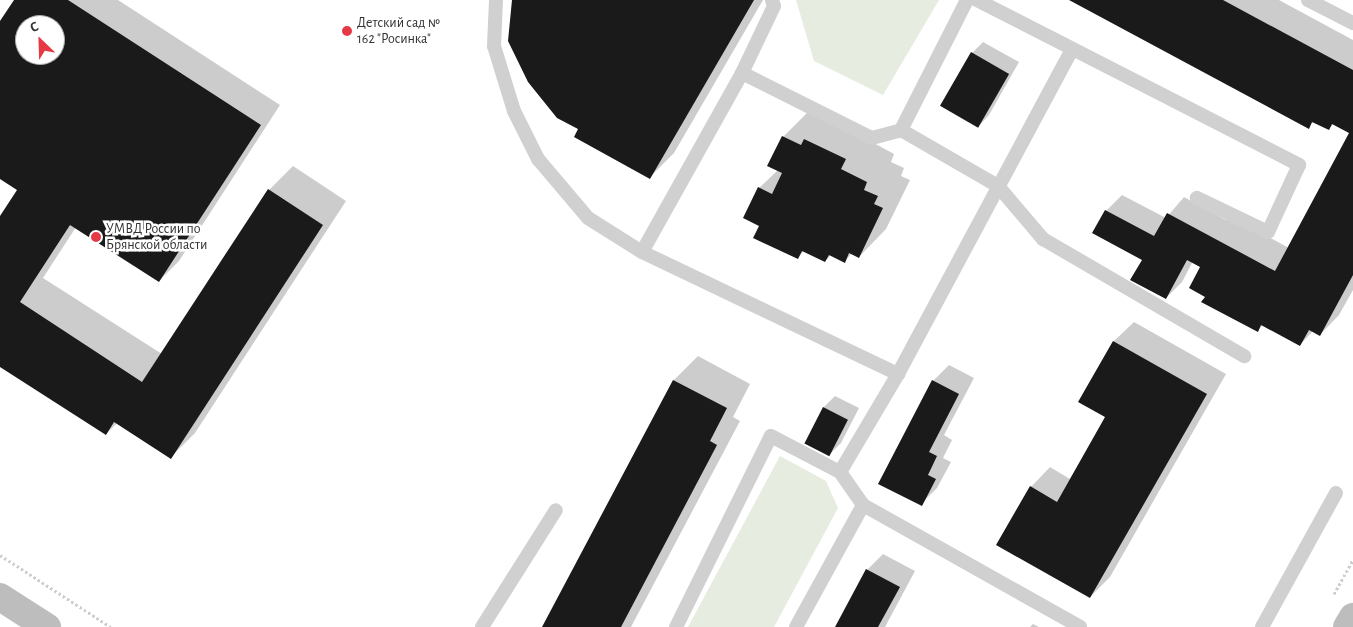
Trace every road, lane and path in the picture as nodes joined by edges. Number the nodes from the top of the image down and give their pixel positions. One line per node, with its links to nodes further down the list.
1 (496, 0): 12 (lane)
2 (772, 0): 8 (lane)
3 (967, 0): 9 (lane)
4 (977, 0): 7 (lane)
5 (1308, 0): 6 (lane)
6 (1353, 23)
7 (1072, 50): 10 (lane); 11 (lane)
8 (742, 73): 9 (lane); 12 (lane)
9 (901, 130): 10 (lane)
10 (998, 186): 13 (lane); 14 (lane)
11 (1197, 198)
12 (642, 252): 14 (lane)
13 (1244, 356)
14 (898, 374): 15 (lane)
15 (840, 472): 17 (lane); 25 (lane)
16 (1336, 493): 28 (lane)
17 (862, 505): 26 (lane); 27 (lane)
18 (556, 510): 24 (lane)
19 (0, 555): 23 (path)
20 (0, 597): 22 (main road)
21 (1353, 617): 29 (main road)
22 (47, 627)
23 (111, 627)
24 (482, 627)
25 (676, 627)
26 (796, 627)
27 (1080, 627)
28 (1262, 627)
29 (1347, 627)

